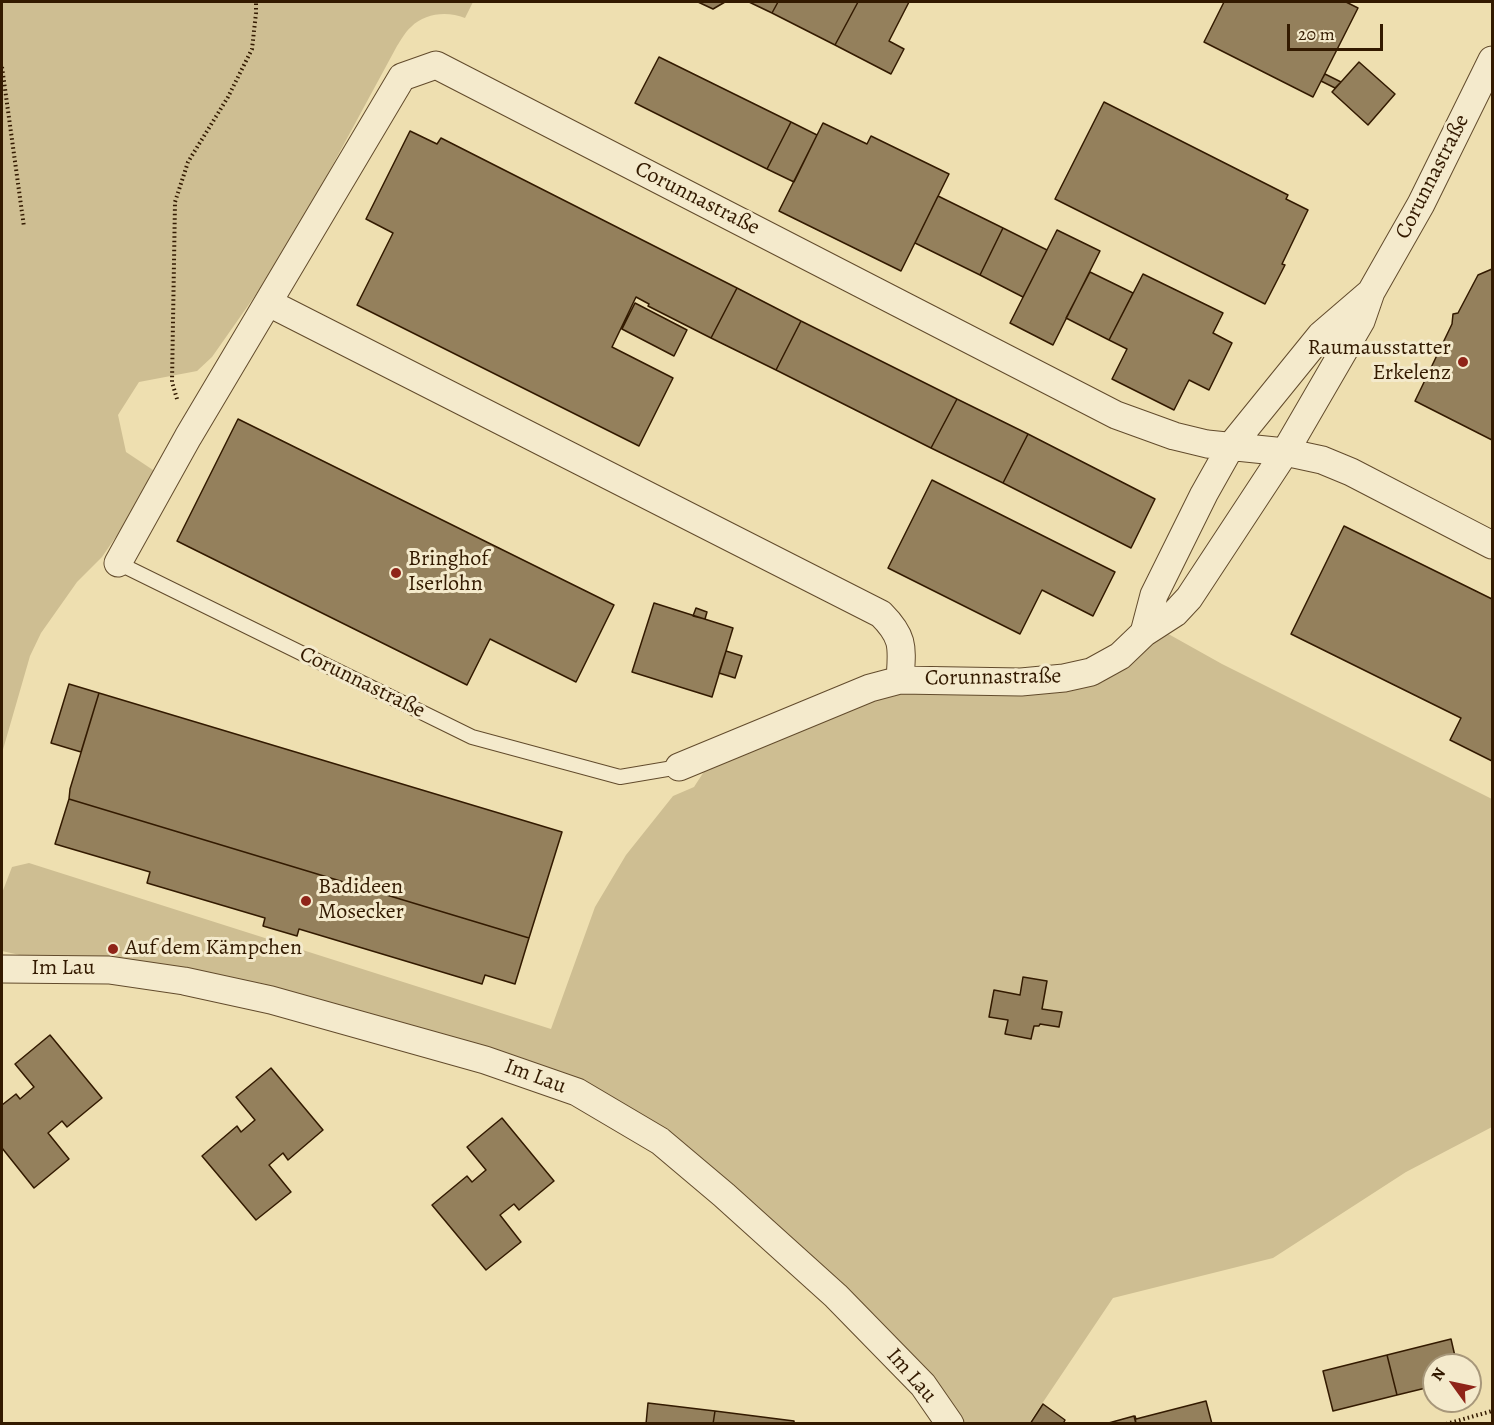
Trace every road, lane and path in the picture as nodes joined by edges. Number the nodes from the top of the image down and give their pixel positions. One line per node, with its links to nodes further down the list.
1 (255, 2): 7 (path)
2 (1492, 60): 5 (street, Corunnastraße)
3 (2, 67): 4 (path)
4 (24, 227)
5 (1371, 292): 8 (street, Corunnastraße); 9 (street, Corunnastraße)
6 (269, 303): 7 (street, Corunnastraße); 8 (street, Corunnastraße); 13 (street, Corunnastraße)
7 (188, 437): 11 (street, Corunnastraße)
8 (1231, 446): 9 (street, Corunnastraße); 12 (street, Corunnastraße)
9 (1285, 452): 10 (street, Corunnastraße); 12 (street, Corunnastraße)
10 (1492, 545)
11 (118, 563): 14 (lane, Corunnastraße)
12 (1144, 633): 13 (street, Corunnastraße)
13 (900, 680): 14 (street, Corunnastraße)
14 (679, 767)
15 (2, 969): 17 (street, Im Lau)
16 (1492, 1411): 18 (path)
17 (950, 1424)
18 (1446, 1424)

